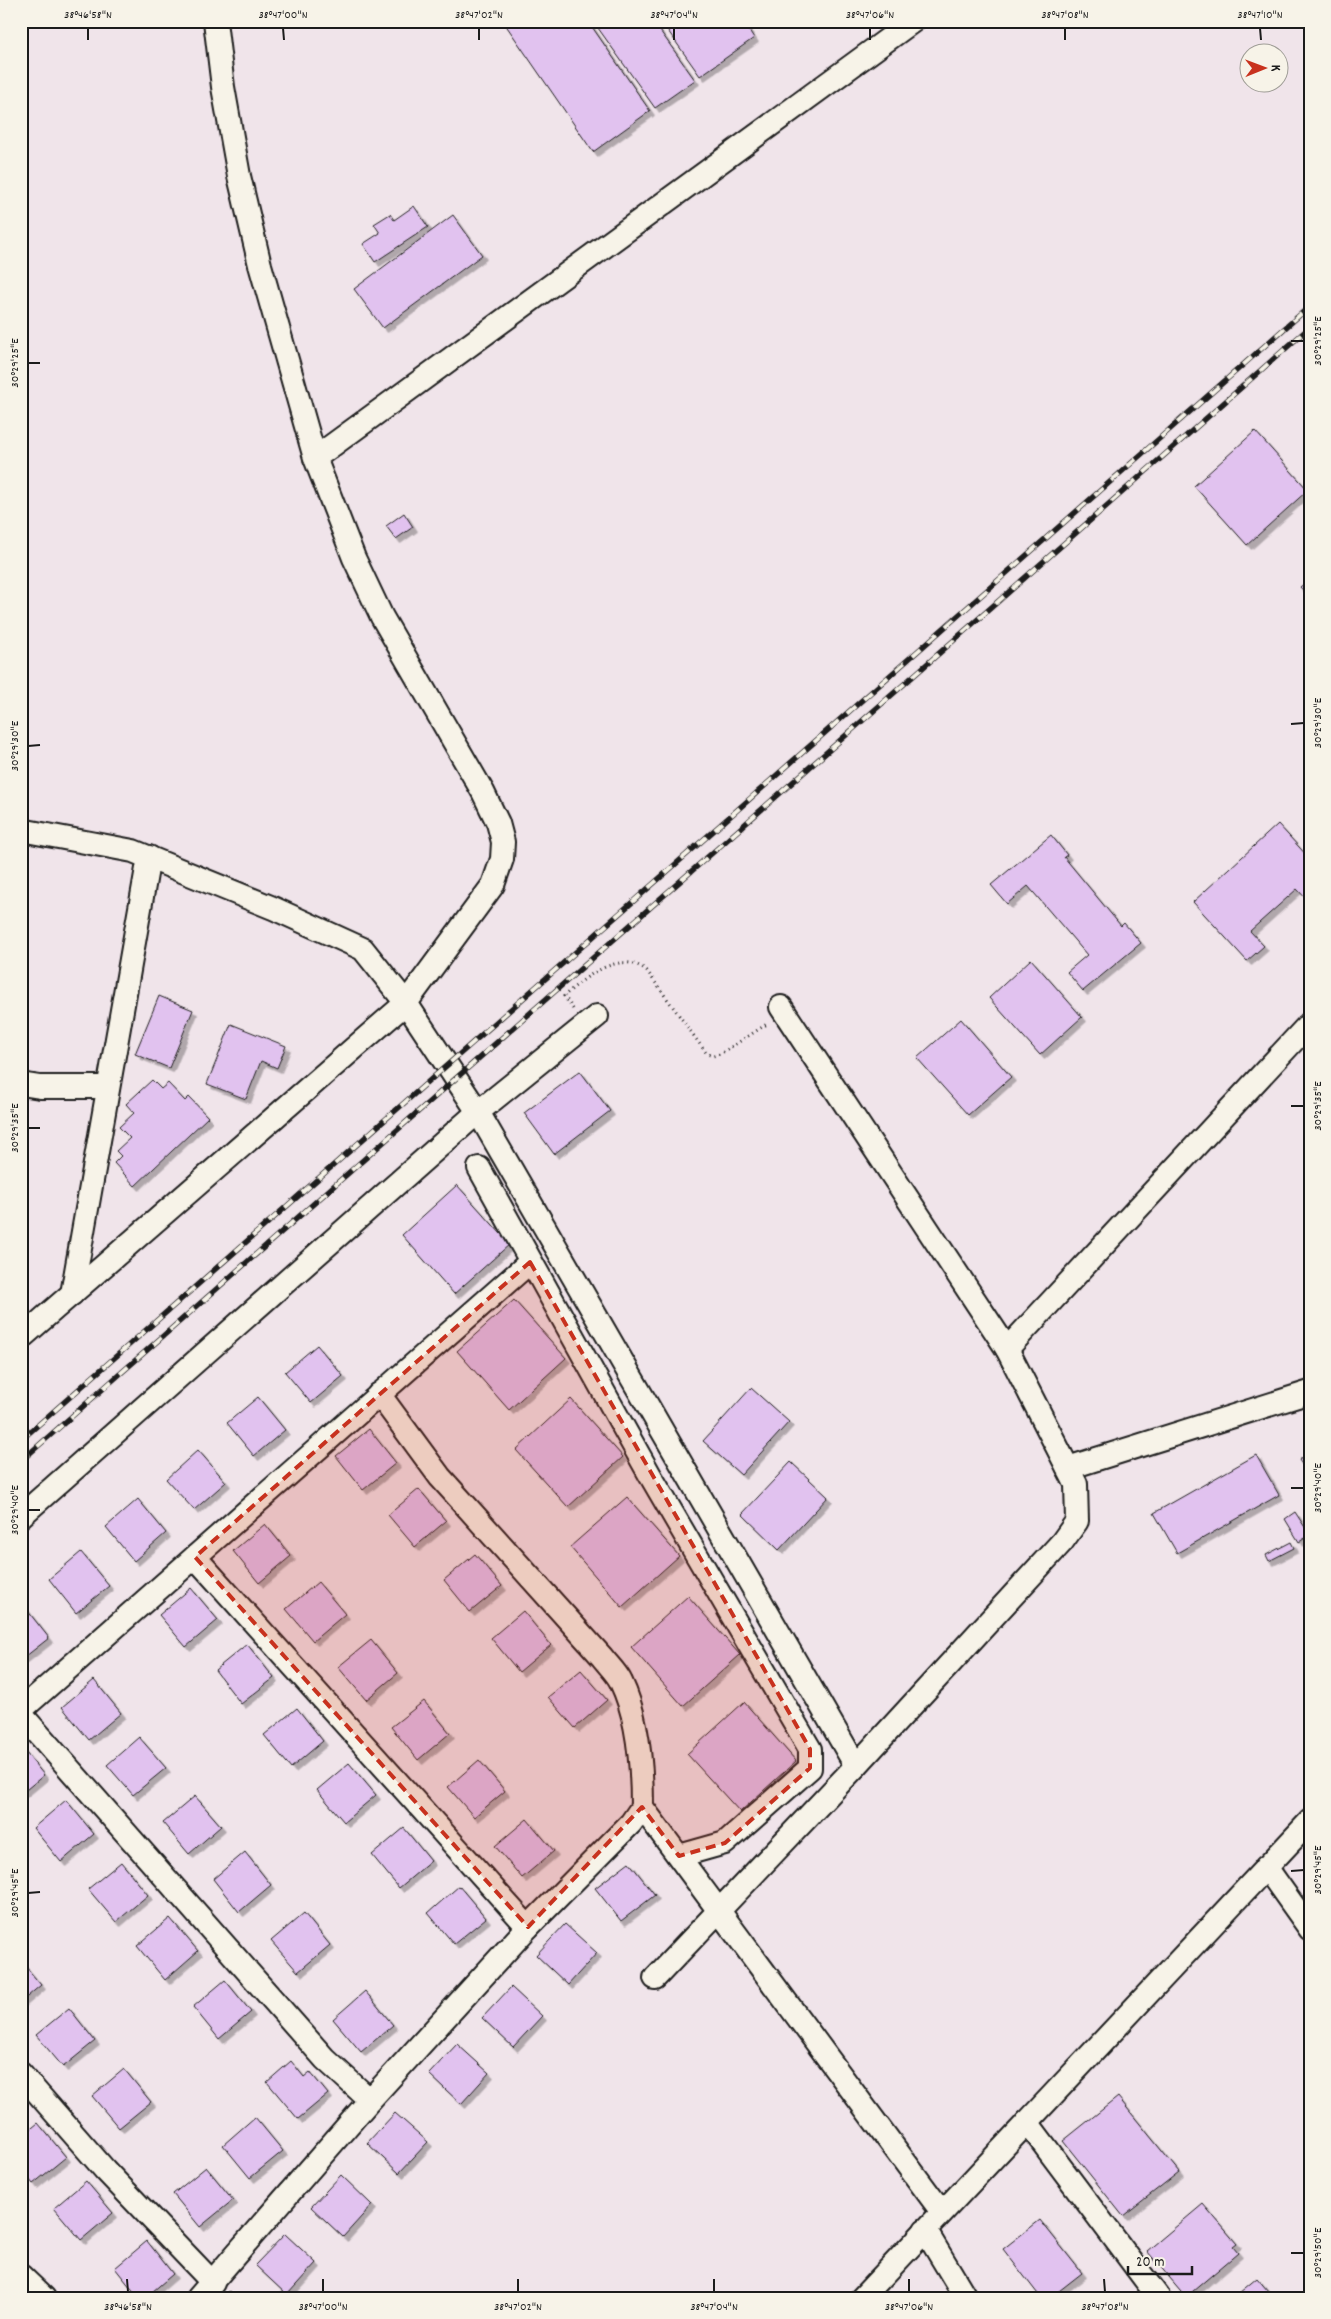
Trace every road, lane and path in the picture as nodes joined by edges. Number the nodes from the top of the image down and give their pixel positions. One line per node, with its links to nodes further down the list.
1 (215, 21): 3 (street)
2 (914, 21): 3 (street)
3 (315, 458): 6 (street)
4 (21, 830): 5 (street)
5 (149, 857): 6 (street); 11 (street)
6 (406, 1003): 12 (street); 15 (street)
7 (775, 1015): 8 (path); 17 (street)
8 (591, 1021): 12 (street)
9 (1310, 1023): 17 (street)
10 (21, 1084): 11 (street)
11 (108, 1087): 15 (street)
12 (478, 1112): 21 (street); 24 (street)
13 (480, 1168): 14 (street)
14 (530, 1262): 19 (street); 27 (street)
15 (72, 1294): 16 (street)
16 (21, 1338)
17 (1007, 1349): 20 (street)
18 (1310, 1392): 20 (street)
19 (379, 1394): 22 (street); 25 (street)
20 (1068, 1468): 24 (street)
21 (21, 1516)
22 (195, 1557): 23 (street); 30 (street)
23 (21, 1712): 34 (street)
24 (856, 1766): 29 (street)
25 (642, 1807): 27 (street); 30 (street)
26 (1310, 1821): 28 (street)
27 (679, 1856): 29 (street)
28 (1263, 1871): 31 (street); 35 (street)
29 (719, 1911): 32 (street); 36 (street)
30 (528, 1927): 34 (street)
31 (1310, 1929)
32 (655, 1978)
33 (21, 2074): 39 (street)
34 (370, 2100): 39 (street)
35 (1027, 2122): 36 (street); 43 (street)
36 (942, 2212): 37 (street)
37 (925, 2230): 41 (street); 42 (street)
38 (21, 2276): 40 (street)
39 (206, 2290)
40 (44, 2298)
41 (862, 2298)
42 (966, 2298)
43 (1159, 2298)

